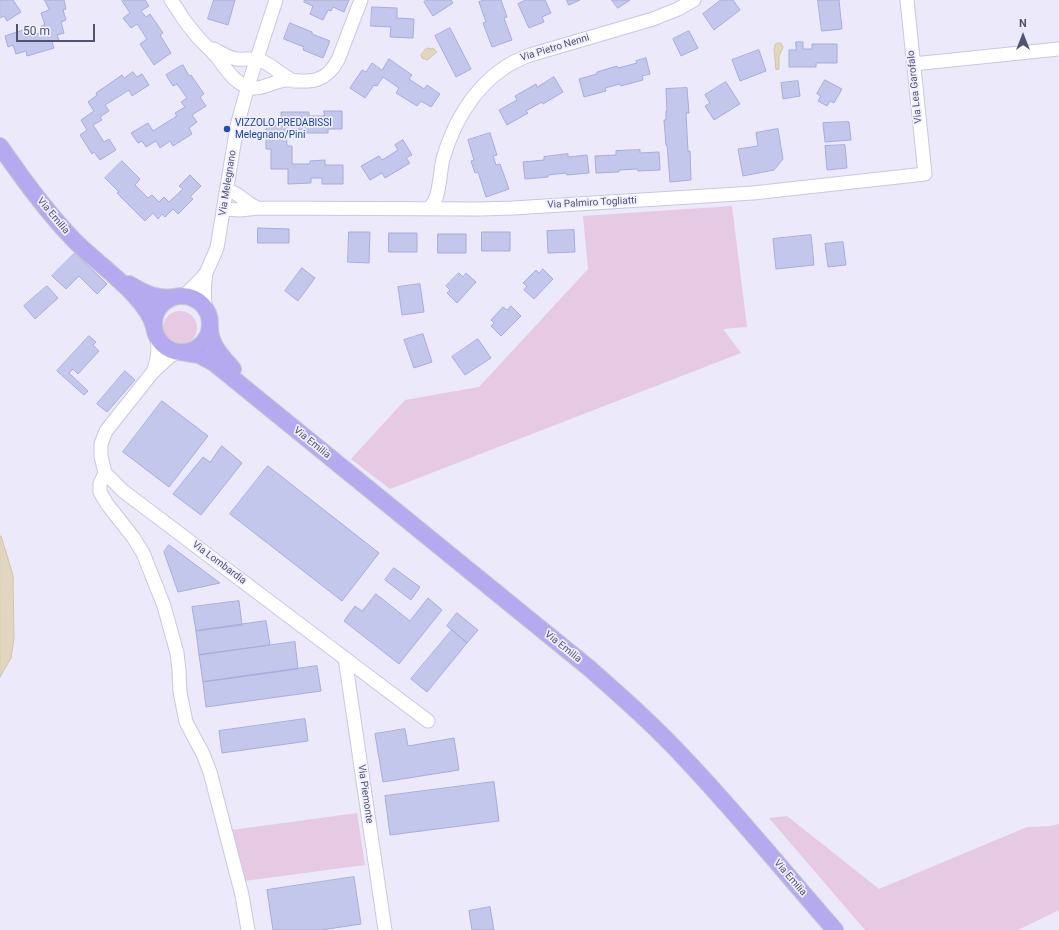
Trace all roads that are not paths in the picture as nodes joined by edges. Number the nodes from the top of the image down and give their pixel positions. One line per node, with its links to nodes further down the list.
1 (171, 0): 6 (street)
2 (276, 0): 8 (street, Via Melegnano)
3 (361, 0): 10 (street)
4 (694, 0): 17 (street, Via Pietro Nenni)
5 (907, 0): 9 (street, Via Lea Garofalo)
6 (204, 43): 8 (street); 11 (street)
7 (1059, 49): 9 (street)
8 (257, 59): 10 (street); 11 (street, Via Melegnano)
9 (913, 64): 13 (street, Via Lea Garofalo)
10 (295, 81): 11 (street)
11 (248, 86): 14 (street, Via Melegnano)
12 (0, 146): 19 (main road, Via Emilia)
13 (925, 174): 17 (street, Via Palmiro Togliatti)
14 (227, 190): 15 (street); 16 (street, Via Melegnano)
15 (258, 208): 16 (street, Via Palmiro Togliatti); 17 (street, Via Palmiro Togliatti)
16 (223, 209): 18 (street, Via Melegnano)
17 (429, 209)
18 (206, 273): 20 (street, Via Melegnano); 21 (street, Via Melegnano)
19 (115, 276): 20 (main road, Via Emilia); 22 (main road, Via Emilia)
20 (178, 296): 21 (main road); 22 (main road)
21 (209, 319): 23 (main road); 25 (main road, Via Emilia)
22 (155, 331): 23 (main road); 24 (street)
23 (180, 352): 24 (street); 25 (main road, Via Emilia)
24 (152, 373): 26 (street)
25 (258, 399): 31 (main road, Via Emilia)
26 (105, 473): 27 (street, Via Lombardia); 29 (street)
27 (345, 658): 28 (street, Via Lombardia); 30 (street, Via Piemonte)
28 (428, 721)
29 (248, 930)
30 (385, 930)
31 (835, 930)

